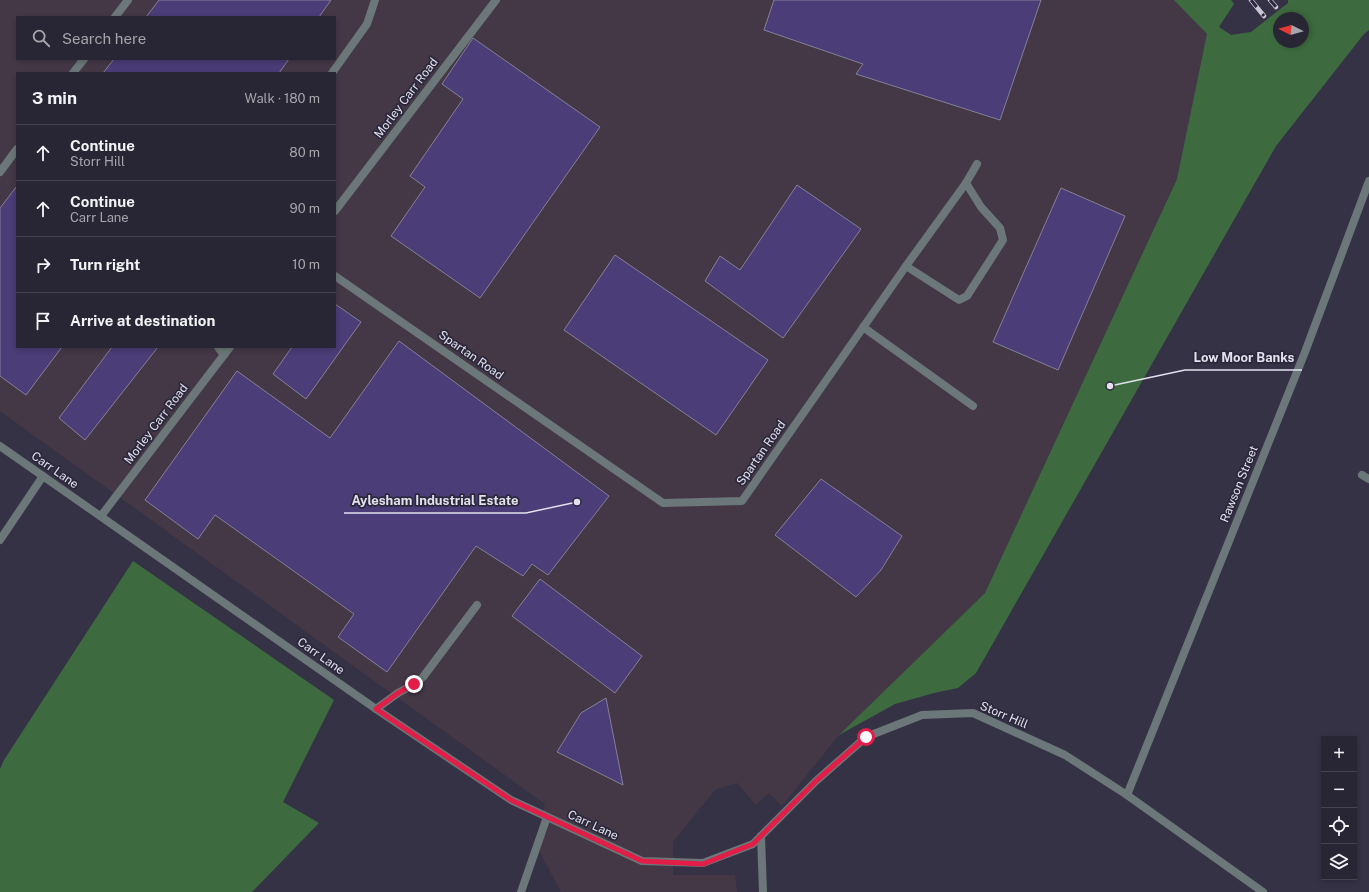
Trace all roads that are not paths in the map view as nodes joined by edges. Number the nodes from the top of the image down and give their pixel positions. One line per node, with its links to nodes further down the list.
1 (128, 0): 4 (street)
2 (375, 0): 7 (street)
3 (496, 0): 13 (street, Morley Carr Road)
4 (116, 16)
5 (83, 60): 6 (street)
6 (74, 72)
7 (333, 72)
8 (16, 150): 10 (street)
9 (977, 164): 12 (street, Spartan Road)
10 (0, 172)
11 (1369, 181): 27 (street, Rawson Street)
12 (966, 183): 14 (street, Spartan Road); 14 (street)
13 (336, 210)
14 (906, 266): 16 (street, Spartan Road)
15 (336, 277): 16 (street, Spartan Road)
16 (863, 327): 20 (street)
17 (219, 348): 19 (street)
18 (229, 348): 19 (street, Morley Carr Road)
19 (224, 355): 23 (street, Morley Carr Road)
20 (973, 406)
21 (0, 446): 22 (street, Carr Lane)
22 (43, 476): 23 (street, Carr Lane); 24 (street)
23 (100, 516): 26 (street, Carr Lane)
24 (0, 540)
25 (477, 605): 26 (street)
26 (376, 709): 28 (street, Carr Lane)
27 (1127, 795): 29 (street, Storr Hill); 33 (street, Storr Hill)
28 (547, 817): 30 (street, Carr Lane); 31 (street)
29 (761, 836): 30 (street, Storr Hill); 32 (street)
30 (642, 861)
31 (521, 892)
32 (763, 892)
33 (1263, 892)

